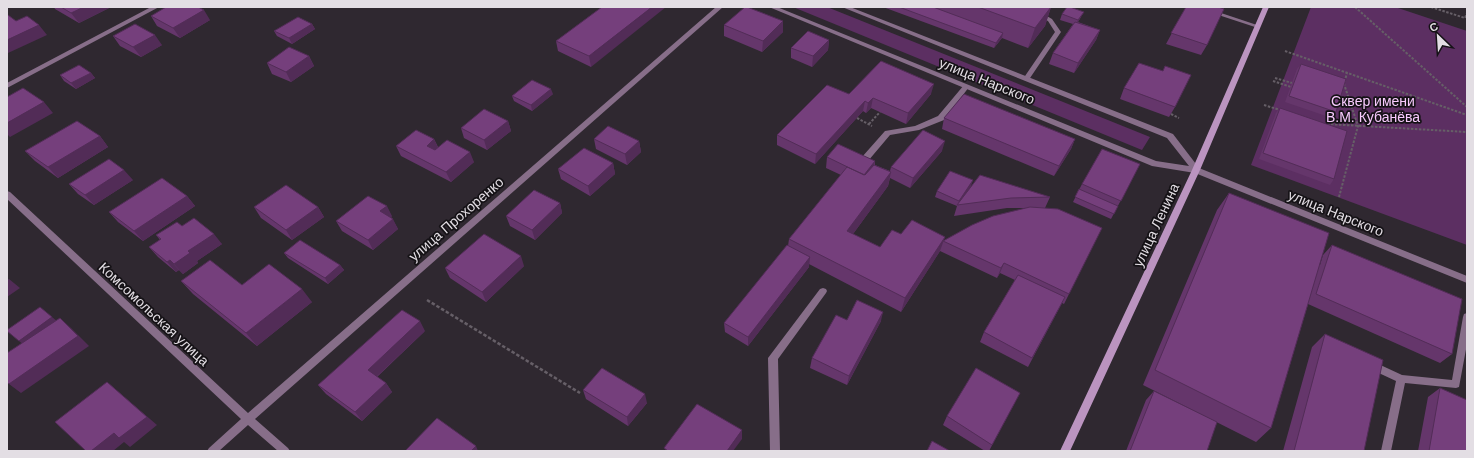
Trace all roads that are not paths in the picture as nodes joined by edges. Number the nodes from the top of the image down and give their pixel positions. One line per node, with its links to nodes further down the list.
1 (156, 7): 10 (street)
2 (720, 7): 20 (street, улица Прохоренко)
3 (772, 7): 11 (street, улица Нарского)
4 (845, 7): 9 (street, улица Нарского)
5 (1026, 7): 9 (street)
6 (1197, 7): 8 (street)
7 (1266, 7): 8 (main road, улица Ленина)
8 (1257, 26): 13 (main road, улица Ленина)
9 (1026, 78): 13 (street, улица Нарского)
10 (7, 86)
11 (966, 86): 12 (street); 13 (street, улица Нарского)
12 (865, 159)
13 (1196, 170): 15 (street, улица Нарского); 24 (main road, улица Ленина)
14 (7, 194): 20 (street, Комсомольская улица)
15 (1467, 280)
16 (823, 291): 23 (street)
17 (1467, 317): 19 (street)
18 (1360, 360): 19 (street)
19 (1401, 379): 25 (street)
20 (248, 419): 21 (street, улица Прохоренко); 22 (street, Комсомольская улица)
21 (212, 451)
22 (285, 451)
23 (775, 451)
24 (1065, 451)
25 (1386, 451)

